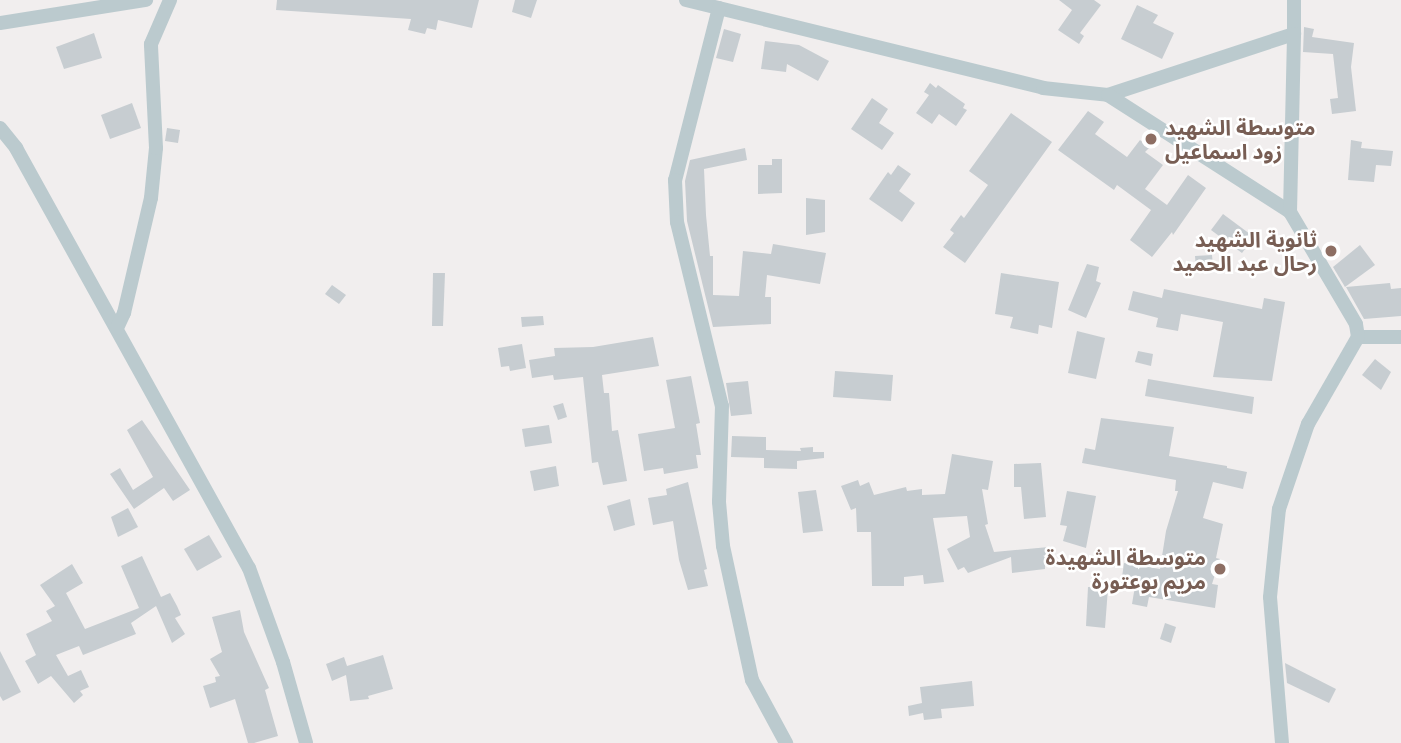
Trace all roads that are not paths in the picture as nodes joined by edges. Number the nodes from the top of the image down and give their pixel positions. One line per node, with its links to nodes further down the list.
1 (146, 0): 6 (street)
2 (170, 0): 11 (street)
3 (686, 0): 5 (street)
4 (1294, 0): 7 (street)
5 (719, 8): 8 (street); 15 (street)
6 (0, 23)
7 (1294, 34): 8 (street); 10 (street)
8 (1108, 95): 10 (street)
9 (0, 128): 11 (street)
10 (1290, 212): 12 (street)
11 (117, 328): 14 (street)
12 (1358, 337): 13 (street); 16 (street)
13 (1401, 338)
14 (306, 743)
15 (786, 743)
16 (1282, 743)

